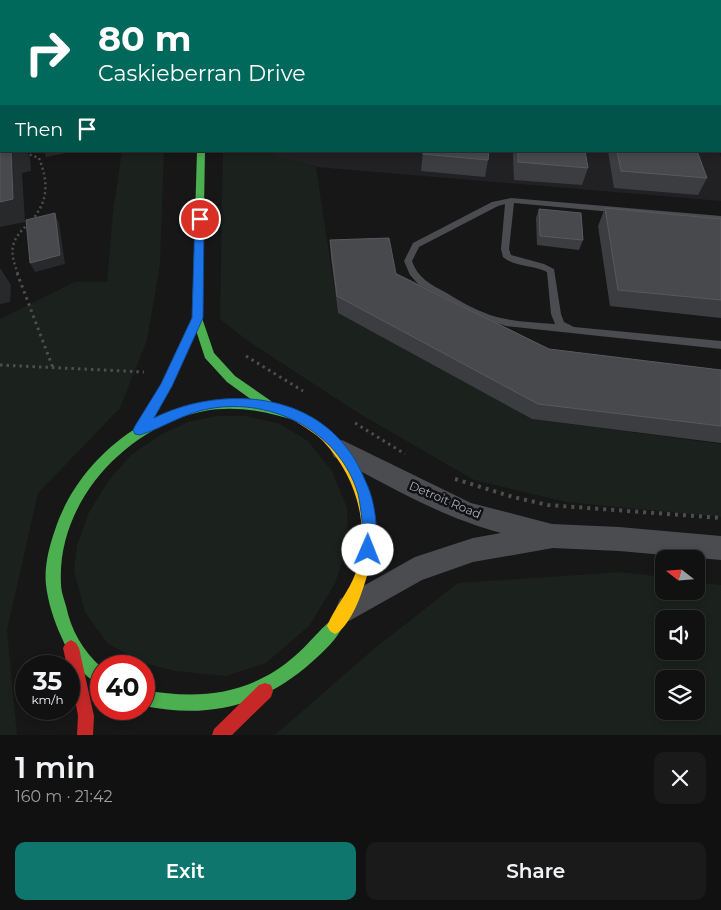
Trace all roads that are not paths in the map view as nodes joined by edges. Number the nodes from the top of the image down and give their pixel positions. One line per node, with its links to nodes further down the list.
1 (201, 152): 4 (street)
2 (511, 200): 3 (lane); 5 (lane); 5 (lane)
3 (721, 219)
4 (197, 318): 7 (street); 8 (street)
5 (573, 330): 6 (lane)
6 (721, 345)
7 (270, 406): 8 (street); 9 (street)
8 (140, 430): 13 (street)
9 (342, 450): 10 (street, Detroit Road); 12 (street)
10 (553, 536): 11 (street, Detroit Road); 12 (street, Detroit Road)
11 (721, 548)
12 (348, 608): 15 (street)
13 (71, 644): 14 (street); 17 (street)
14 (90, 665)
15 (275, 682): 16 (street); 18 (street)
16 (155, 700)
17 (85, 735)
18 (220, 735)

